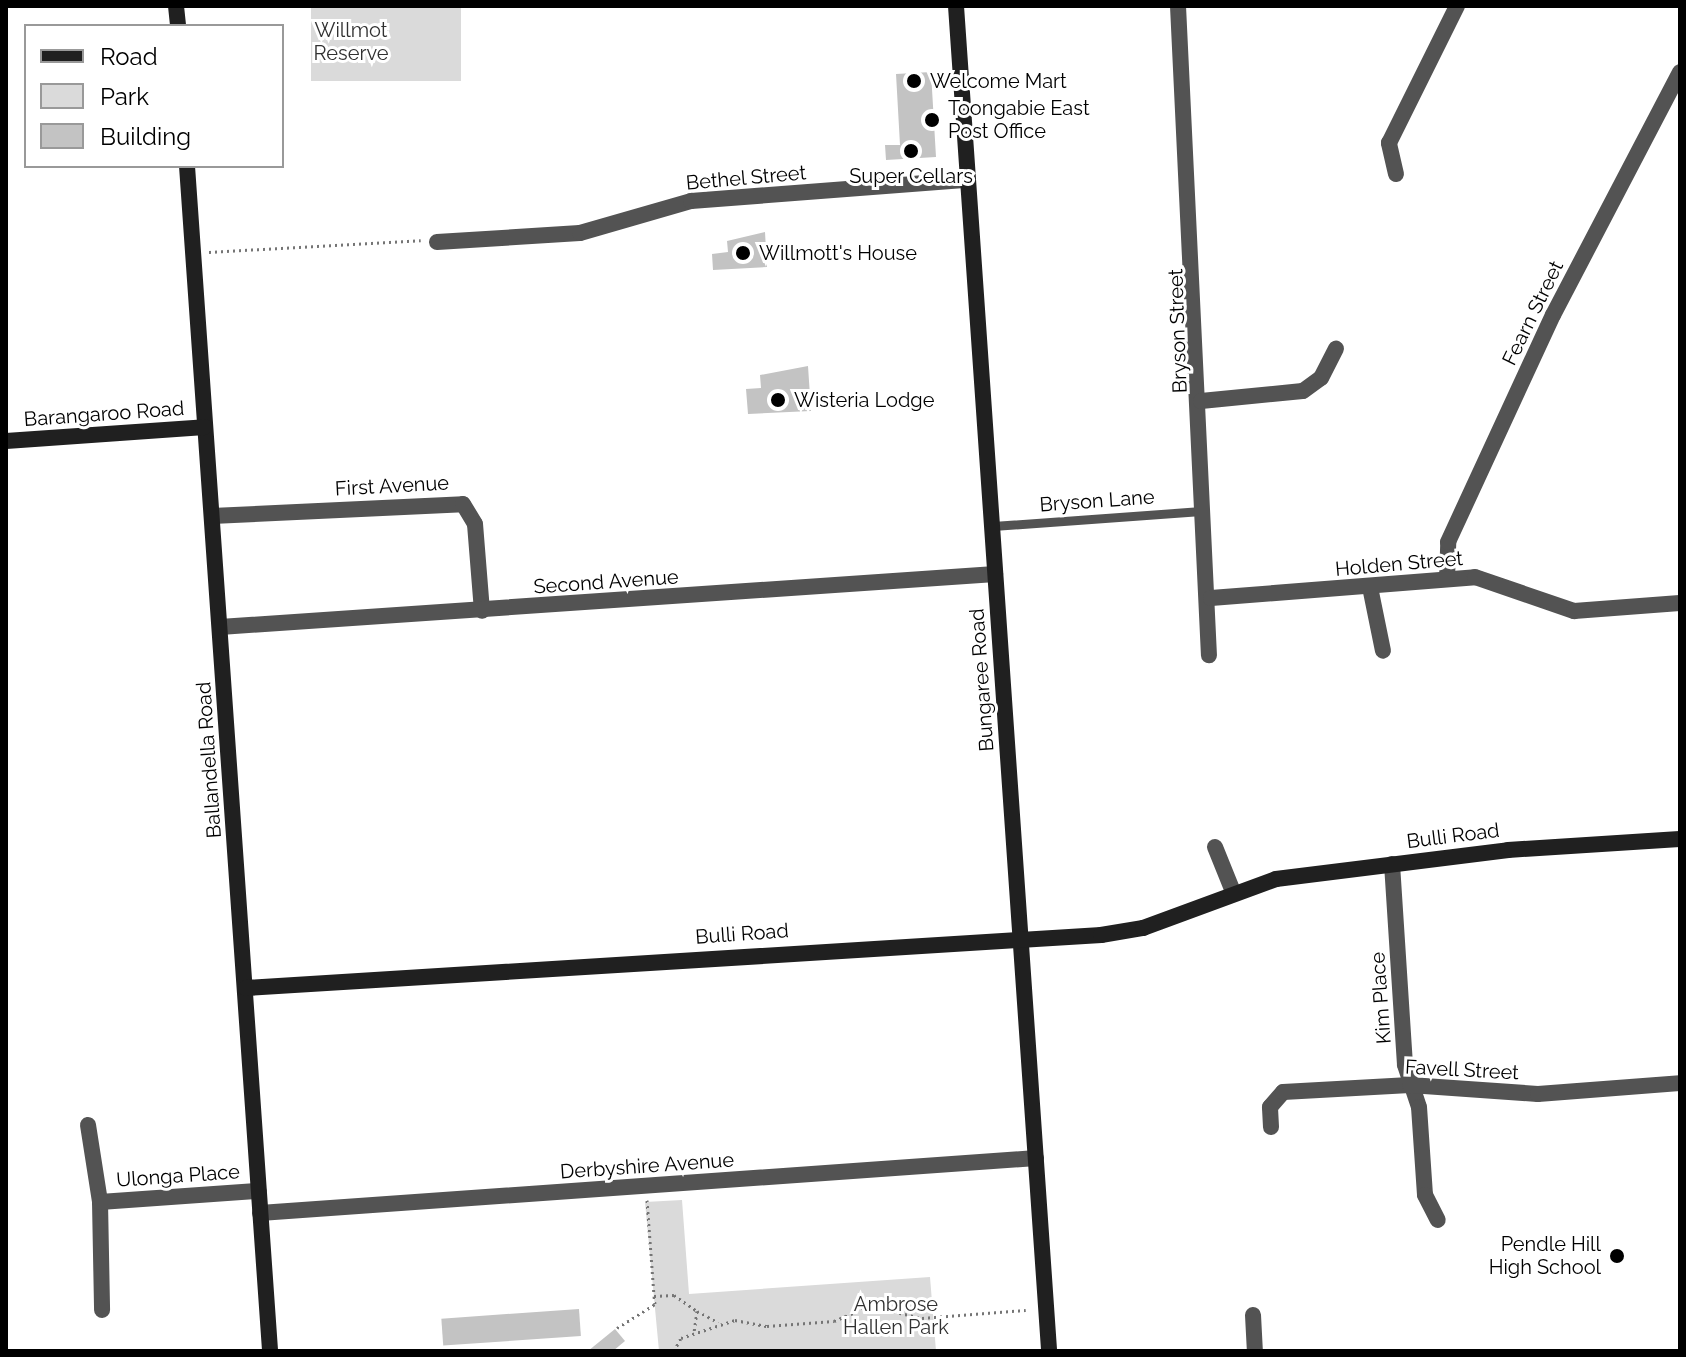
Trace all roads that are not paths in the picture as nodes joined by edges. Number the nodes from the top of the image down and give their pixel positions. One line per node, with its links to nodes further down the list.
1 (956, 6): 7 (street, Bungaree Road)
2 (1178, 6): 10 (street, Bryson Street)
3 (1457, 6): 6 (street)
4 (1680, 72): 17 (street, Fearn Street)
5 (187, 168): 11 (street, Ballandella Road)
6 (1396, 174)
7 (967, 180): 8 (street, Bethel Street); 15 (street, Bungaree Road)
8 (437, 242)
9 (1336, 349): 10 (street)
10 (1201, 401): 13 (street, Bryson Street)
11 (205, 427): 12 (street, Barangaroo Road); 14 (street, Ballandella Road)
12 (6, 441)
13 (1204, 511): 15 (lane, Bryson Lane); 19 (street, Bryson Street)
14 (212, 516): 21 (street, First Avenue); 22 (street, Ballandella Road)
15 (993, 526): 16 (street, Bungaree Road)
16 (995, 574): 21 (street, Second Avenue); 29 (street, Bungaree Road)
17 (1447, 579): 18 (street, Holden Street); 20 (street, Holden Street)
18 (1370, 587): 19 (street, Holden Street); 23 (street)
19 (1211, 598): 24 (street, Bryson Street)
20 (1680, 603)
21 (482, 611): 22 (street, Second Avenue)
22 (220, 627): 30 (street, Ballandella Road)
23 (1383, 651)
24 (1209, 655)
25 (1680, 839): 27 (street, Bulli Road)
26 (1215, 847): 28 (street)
27 (1392, 864): 28 (street, Bulli Road); 32 (street, Kim Place)
28 (1232, 889): 29 (street, Bulli Road)
29 (1020, 937): 30 (street, Bulli Road); 35 (street, Bungaree Road)
30 (246, 988): 36 (street, Ballandella Road)
31 (1680, 1083): 32 (street, Favell Street)
32 (1410, 1085): 34 (street, Favell Street); 39 (street, Kim Place)
33 (88, 1125): 37 (street, Ulonga Place)
34 (1271, 1127)
35 (1036, 1158): 38 (street, Derbyshire Avenue); 43 (street, Bungaree Road)
36 (259, 1191): 37 (street, Ulonga Place); 38 (street, Ballandella Road)
37 (100, 1202): 40 (street, Ulonga Place)
38 (260, 1213): 42 (street, Ballandella Road)
39 (1438, 1220)
40 (102, 1310)
41 (1253, 1315): 44 (street)
42 (270, 1351)
43 (1049, 1351)
44 (1255, 1351)

